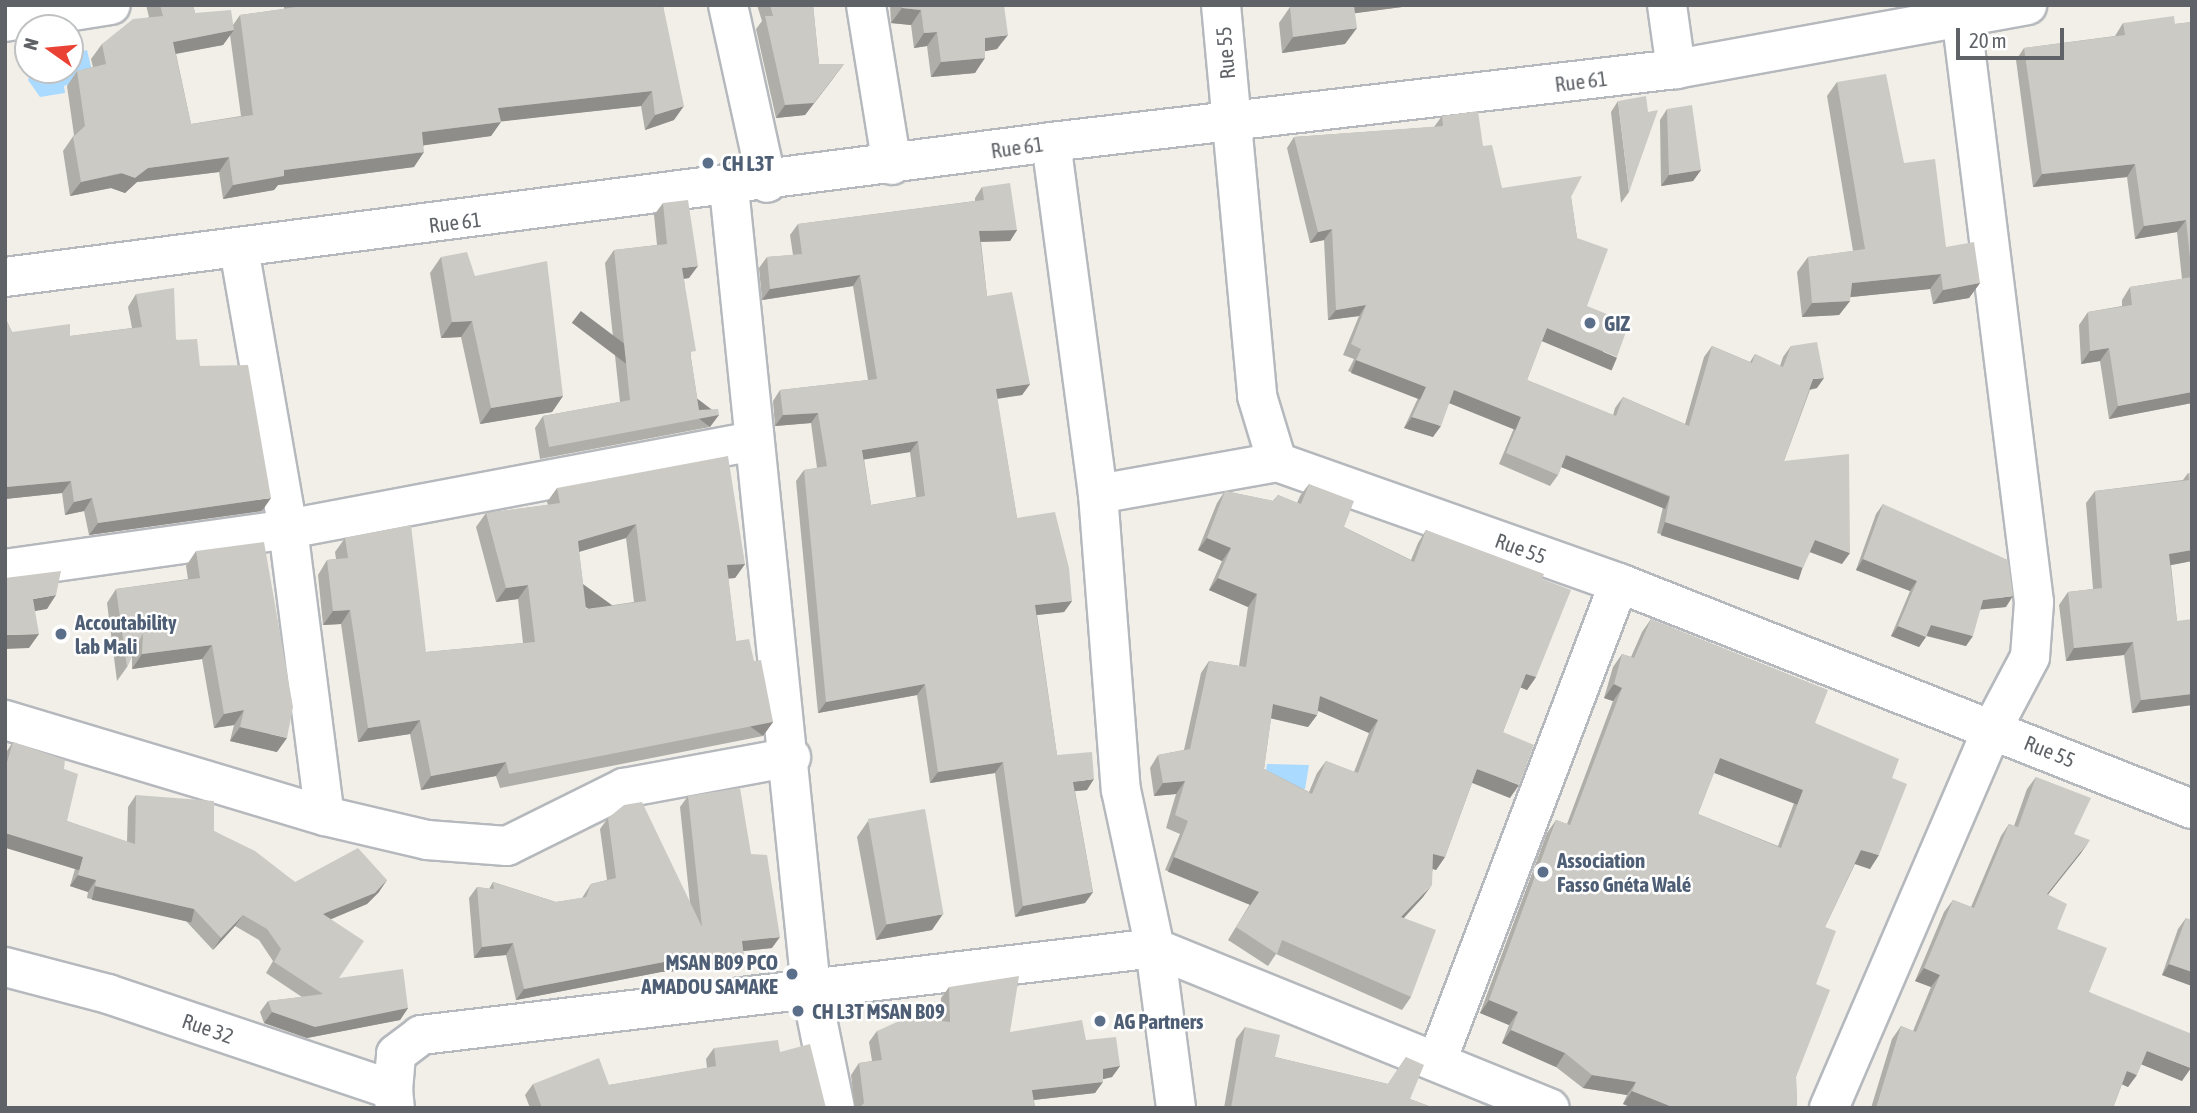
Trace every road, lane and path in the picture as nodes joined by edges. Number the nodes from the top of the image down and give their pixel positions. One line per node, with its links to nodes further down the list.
1 (111, 5): 7 (street)
2 (728, 5): 14 (street)
3 (866, 5): 13 (street)
4 (1221, 5): 11 (street, Rue 55)
5 (1667, 5): 10 (street)
6 (2027, 5): 8 (street, Rue 61)
7 (50, 10): 9 (street)
8 (1961, 15): 10 (street, Rue 61); 25 (street)
9 (5, 22)
10 (1676, 69): 11 (street, Rue 61)
11 (1231, 125): 12 (street, Rue 61); 19 (street, Rue 55)
12 (1051, 142): 13 (street, Rue 61); 20 (street)
13 (892, 165): 14 (street, Rue 61)
14 (767, 183): 15 (street, Rue 61)
15 (729, 188): 16 (street, Rue 61); 18 (street)
16 (239, 249): 17 (street, Rue 61); 21 (street)
17 (5, 277)
18 (754, 441): 21 (street); 26 (street)
19 (1277, 462): 20 (street); 23 (street, Rue 55)
20 (1098, 494): 29 (street)
21 (288, 529): 22 (street); 28 (street)
22 (5, 569)
23 (1619, 583): 25 (street, Rue 55); 32 (street)
24 (5, 720): 28 (street)
25 (1993, 727): 27 (street, Rue 55); 37 (street)
26 (791, 757): 28 (street); 31 (street)
27 (2192, 809)
28 (325, 816)
29 (1155, 948): 31 (street); 32 (street); 35 (street)
30 (5, 967): 33 (street, Rue 32)
31 (811, 989): 33 (street); 34 (street)
32 (1437, 1061): 36 (street)
33 (394, 1099)
34 (835, 1108)
35 (1176, 1108)
36 (1550, 1108)
37 (1829, 1108)

